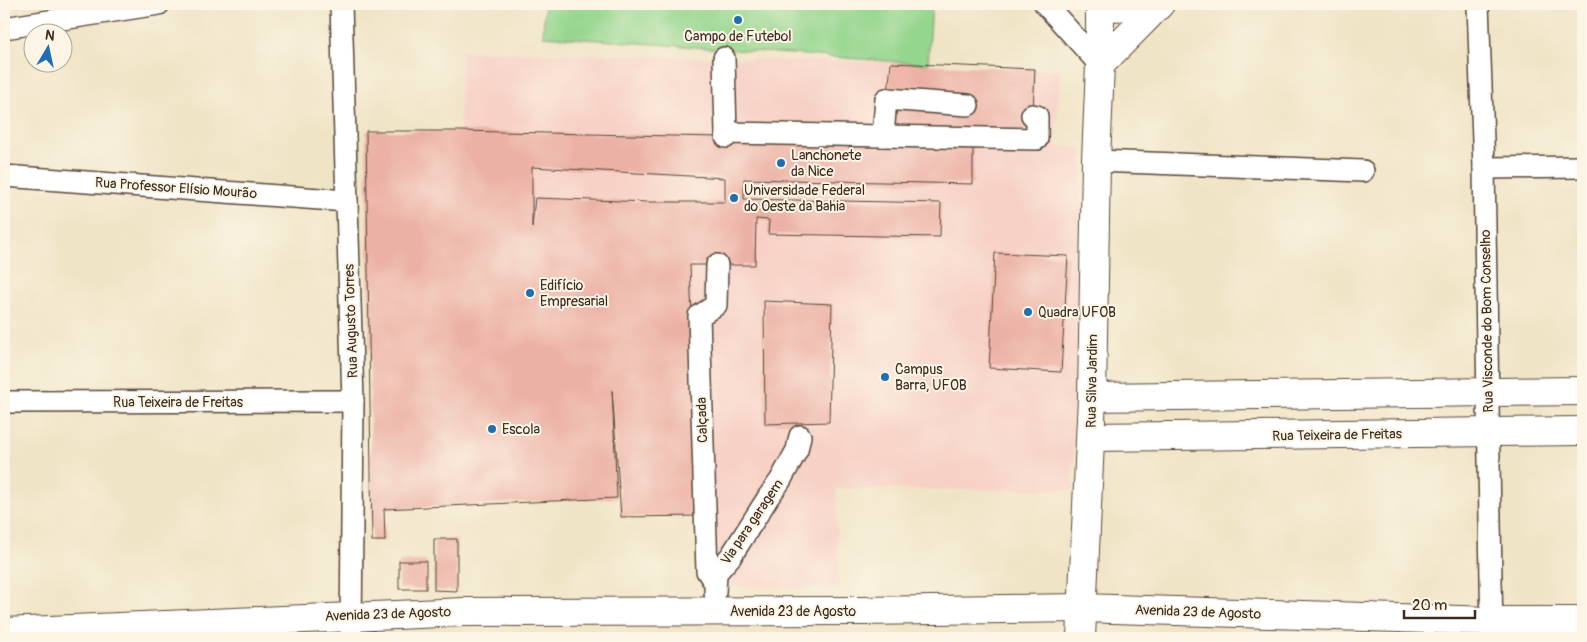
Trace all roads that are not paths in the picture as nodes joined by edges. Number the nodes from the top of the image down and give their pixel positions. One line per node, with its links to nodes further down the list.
1 (159, 4): 7 (street)
2 (342, 4): 18 (street, Rua Augusto Torres)
3 (1046, 4): 9 (street)
4 (1478, 4): 15 (street, Rua Visconde do Bom Conselho)
5 (1100, 5): 6 (street); 9 (street, Rua Silva Jardim)
6 (1159, 5): 9 (street)
7 (4, 28)
8 (724, 58): 12 (street)
9 (1100, 65): 13 (street, Rua Silva Jardim)
10 (894, 100): 12 (street)
11 (1032, 115): 12 (street)
12 (883, 136)
13 (1096, 161): 16 (street); 22 (street, Rua Silva Jardim)
14 (1583, 167): 15 (street)
15 (1484, 168): 20 (street, Rua Visconde do Bom Conselho)
16 (1362, 172)
17 (4, 176): 18 (street, Rua Professor Elísio Mourão)
18 (347, 201): 23 (street, Rua Augusto Torres)
19 (716, 265): 29 (street, Calçada)
20 (1487, 392): 21 (street); 22 (street); 26 (street, Rua Visconde do Bom Conselho)
21 (1583, 392)
22 (1092, 397): 28 (street, Rua Silva Jardim)
23 (353, 401): 24 (street, Rua Teixeira de Freitas); 33 (street, Rua Augusto Torres)
24 (4, 402)
25 (1583, 431): 26 (street, Rua Teixeira de Freitas)
26 (1489, 433): 28 (street, Rua Teixeira de Freitas); 34 (street, Rua Visconde do Bom Conselho)
27 (800, 436): 29 (street, Via para garagem)
28 (1091, 437): 30 (street, Rua Silva Jardim)
29 (715, 583): 31 (street, Via para garagem)
30 (1082, 608): 31 (street, Avenida 23 de Agosto); 34 (street, Avenida 23 de Agosto); 36 (street, Rua Silva Jardim)
31 (715, 611): 33 (street, Avenida 23 de Agosto)
32 (1583, 621): 34 (street, Avenida 23 de Agosto)
33 (351, 627): 35 (street, Avenida 23 de Agosto)
34 (1491, 630)
35 (4, 632)
36 (1081, 638)

